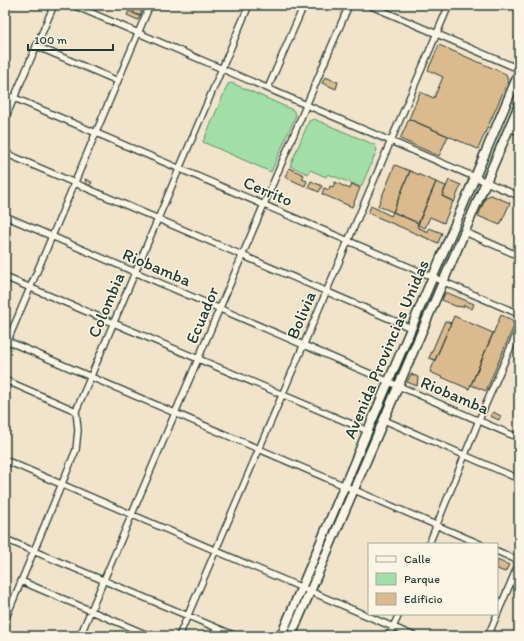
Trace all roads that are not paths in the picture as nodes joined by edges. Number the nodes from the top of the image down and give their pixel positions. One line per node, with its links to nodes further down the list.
1 (54, 5): 11 (street)
2 (73, 5): 9 (street)
3 (150, 5): 9 (street)
4 (249, 5): 12 (street, Colombia)
5 (304, 5): 16 (street)
6 (349, 5): 20 (street, Ecuador)
7 (368, 5): 10 (street)
8 (450, 5): 10 (street, Bolivia)
9 (138, 33): 12 (street); 15 (street)
10 (437, 34): 13 (street); 25 (street, Bolivia)
11 (36, 46): 15 (street); 18 (street)
12 (222, 69): 16 (street); 27 (street, Colombia)
13 (519, 69)
14 (519, 74): 28 (main road, Avenida Provincias Unidas)
15 (118, 80): 24 (street)
16 (268, 88): 20 (street)
17 (5, 94): 18 (street, Cerrito)
18 (14, 98): 21 (street); 24 (street, Cerrito)
19 (519, 104): 22 (main road, Avenida Provincias Unidas)
20 (306, 105): 25 (street); 32 (street, Ecuador)
21 (5, 119)
22 (509, 128): 23 (street); 29 (main road, Avenida Provincias Unidas)
23 (519, 132)
24 (96, 133): 27 (street, Cerrito); 30 (street)
25 (391, 141): 28 (street); 37 (street, Bolivia)
26 (5, 153): 30 (street)
27 (179, 169): 32 (street, Cerrito); 34 (street, Colombia)
28 (475, 177): 29 (street); 42 (main road, Avenida Provincias Unidas)
29 (486, 182): 31 (street); 35 (main road, Avenida Provincias Unidas)
30 (75, 183): 34 (street); 36 (street)
31 (519, 196)
32 (264, 205): 37 (street, Cerrito); 38 (street, Ecuador)
33 (5, 216): 36 (street, Riobamba)
34 (158, 219): 38 (street); 40 (street, Colombia)
35 (464, 232): 39 (street); 43 (main road, Avenida Provincias Unidas)
36 (52, 236): 40 (street, Riobamba); 44 (street)
37 (348, 241): 42 (street, Cerrito); 45 (street, Bolivia)
38 (242, 255): 45 (street); 46 (street, Ecuador)
39 (519, 256)
40 (135, 272): 46 (street, Riobamba); 48 (street, Colombia)
41 (5, 277): 44 (street)
42 (433, 277): 43 (street, Cerrito); 49 (main road, Avenida Provincias Unidas)
43 (443, 282): 47 (street, Cerrito); 57 (main road, Avenida Provincias Unidas)
44 (30, 288): 48 (street); 51 (street)
45 (326, 291): 49 (street); 52 (street, Bolivia)
46 (219, 309): 52 (street, Riobamba); 53 (street, Ecuador)
47 (519, 314)
48 (114, 323): 53 (street); 54 (street, Colombia)
49 (411, 328): 56 (main road, Avenida Provincias Unidas)
50 (519, 328): 62 (street)
51 (6, 342): 54 (street)
52 (303, 345): 56 (street, Riobamba); 58 (street, Bolivia)
53 (198, 359): 58 (street); 60 (street, Ecuador)
54 (91, 377): 59 (street, Colombia); 60 (street)
55 (5, 380): 59 (street)
56 (388, 382): 57 (street, Riobamba); 63 (main road, Avenida Provincias Unidas)
57 (398, 386): 61 (main road, Avenida Provincias Unidas); 62 (street, Riobamba)
58 (282, 395): 63 (street); 65 (street, Bolivia)
59 (76, 411): 69 (street, Colombia)
60 (175, 414): 65 (street); 72 (street, Ecuador)
61 (384, 420): 66 (street); 71 (main road, Avenida Provincias Unidas)
62 (479, 420): 64 (street, Riobamba); 66 (street)
63 (368, 431): 70 (main road, Avenida Provincias Unidas)
64 (519, 438)
65 (259, 449): 70 (street); 77 (street, Bolivia)
66 (465, 455): 68 (street); 73 (street)
67 (5, 460): 69 (street)
68 (519, 478)
69 (62, 484): 72 (street); 78 (street, Colombia)
70 (344, 486): 71 (street); 83 (main road, Avenida Provincias Unidas)
71 (354, 490): 73 (street); 84 (main road, Avenida Provincias Unidas)
72 (132, 514): 77 (street); 81 (street, Ecuador)
73 (437, 526): 75 (street); 76 (street)
74 (5, 539): 78 (street)
75 (429, 543)
76 (478, 543)
77 (215, 550): 83 (street); 89 (street, Bolivia)
78 (34, 551): 81 (street); 82 (street, Colombia)
79 (498, 552): 80 (street)
80 (519, 562): 86 (street)
81 (104, 580): 85 (street, Ecuador); 89 (street)
82 (21, 581): 85 (street); 90 (street, Colombia)
83 (301, 587): 84 (street); 96 (main road, Avenida Provincias Unidas)
84 (310, 591): 91 (street); 97 (main road, Avenida Provincias Unidas)
85 (91, 611): 92 (street, Ecuador); 93 (street)
86 (498, 612)
87 (398, 615): 91 (street)
88 (497, 615): 100 (street)
89 (187, 616): 94 (street, Bolivia); 95 (street)
90 (5, 620)
91 (393, 627): 98 (street); 99 (street)
92 (80, 636)
93 (150, 636)
94 (179, 636)
95 (236, 636)
96 (280, 636)
97 (291, 636)
98 (389, 636)
99 (414, 636)
100 (488, 636)

